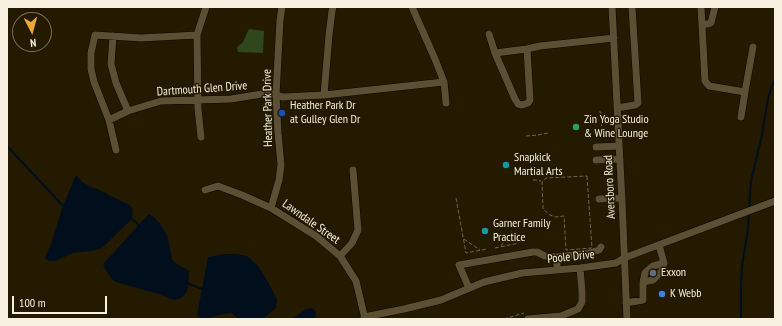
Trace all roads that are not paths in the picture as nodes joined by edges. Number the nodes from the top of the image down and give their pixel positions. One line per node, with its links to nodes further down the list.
1 (206, 7): 11 (street)
2 (282, 7): 20 (street, Heather Park Drive)
3 (333, 7): 19 (street)
4 (412, 7): 17 (street)
5 (612, 7): 13 (street, Aversboro Road)
6 (632, 7): 23 (street)
7 (701, 7): 9 (street)
8 (715, 7): 9 (street)
9 (702, 24): 18 (street)
10 (489, 34): 16 (street)
11 (197, 35): 12 (street); 21 (street)
12 (113, 36): 24 (street); 26 (street)
13 (614, 38): 15 (street); 23 (street, Aversboro Road)
14 (753, 47): 18 (street)
15 (527, 50): 16 (street); 16 (street)
16 (495, 53)
17 (444, 82): 19 (street, Dartmouth Glen Drive); 22 (street)
18 (745, 92): 25 (street)
19 (324, 94): 20 (street, Dartmouth Glen Drive)
20 (276, 95): 21 (street, Dartmouth Glen Drive); 38 (street, Heather Park Drive)
21 (199, 100): 24 (street, Dartmouth Glen Drive); 27 (street)
22 (446, 103)
23 (617, 108): 28 (street, Aversboro Road)
24 (128, 111): 26 (street, Dartmouth Glen Drive)
25 (741, 117)
26 (108, 120): 30 (street)
27 (201, 137)
28 (619, 146): 29 (street); 31 (street, Aversboro Road)
29 (596, 147)
30 (116, 150)
31 (620, 159): 32 (street); 35 (street, Aversboro Road)
32 (596, 160)
33 (353, 170): 41 (street)
34 (205, 190): 38 (street, Lawndale Street)
35 (622, 198): 36 (street); 43 (street, Aversboro Road)
36 (598, 199)
37 (775, 201): 39 (street, Poole Drive)
38 (271, 208): 41 (street, Lawndale Street)
39 (659, 245): 43 (street, Poole Drive); 47 (street)
40 (601, 247): 42 (street)
41 (340, 256): 49 (street, Lawndale Street)
42 (557, 257): 45 (street); 46 (street)
43 (624, 258): 44 (street, Poole Drive); 47 (street, Aversboro Road)
44 (580, 268): 45 (street, Poole Drive); 48 (street)
45 (557, 269): 46 (street, Poole Drive)
46 (469, 288): 49 (street, Poole Drive)
47 (626, 303): 50 (street, Aversboro Road)
48 (528, 315)
49 (365, 318)
50 (627, 319)

